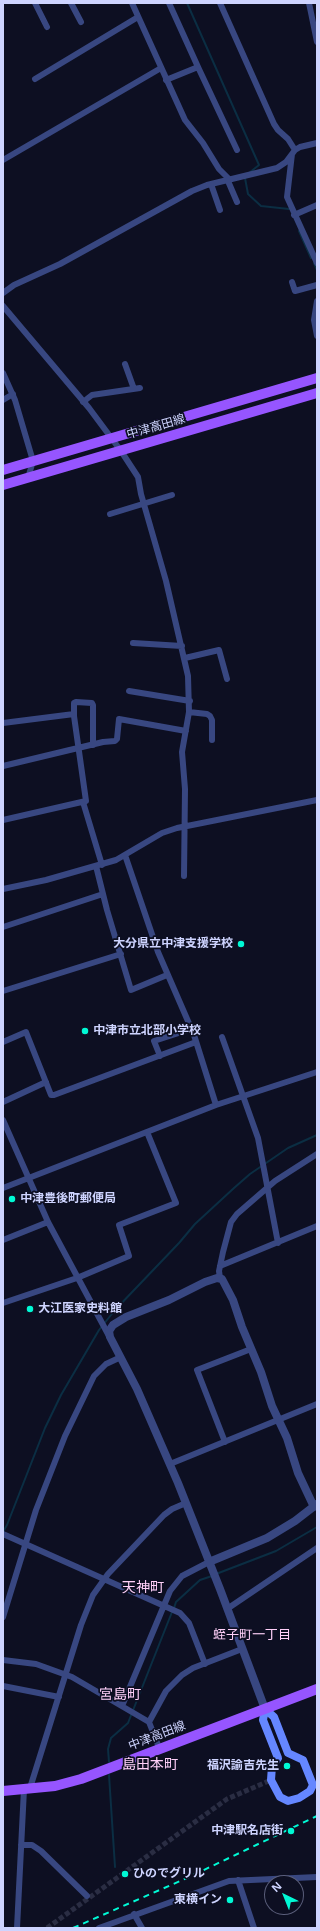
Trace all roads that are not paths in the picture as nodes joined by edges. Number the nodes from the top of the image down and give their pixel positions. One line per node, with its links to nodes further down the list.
1 (35, 3): 9 (street)
2 (71, 3): 8 (street)
3 (132, 3): 7 (street)
4 (169, 3): 11 (street)
5 (220, 3): 17 (street)
6 (309, 3): 10 (street)
7 (138, 17): 12 (street); 13 (street)
8 (81, 22)
9 (47, 26)
10 (317, 42)
11 (198, 67): 14 (street); 16 (street)
12 (161, 68): 14 (street); 18 (street)
13 (36, 79)
14 (166, 80): 21 (street)
15 (317, 143): 17 (street)
16 (238, 150)
17 (293, 152): 19 (street); 20 (street)
18 (3, 160)
19 (277, 168): 20 (street); 21 (street)
20 (290, 173): 26 (street)
21 (229, 181): 22 (street); 23 (street)
22 (211, 184): 25 (street); 30 (street)
23 (237, 202)
24 (317, 205): 26 (street)
25 (220, 210)
26 (294, 215): 27 (street)
27 (317, 263)
28 (292, 282): 29 (street)
29 (317, 285)
30 (3, 293)
31 (317, 301): 33 (street)
32 (3, 306): 40 (street)
33 (317, 336)
34 (125, 364): 40 (street)
35 (3, 373): 37 (street)
36 (317, 378): 41 (main road, 中津高田線)
37 (13, 394): 39 (street); 43 (street)
38 (317, 394): 42 (main road, 中津高田線)
39 (3, 400)
40 (83, 402): 41 (street)
41 (112, 438): 42 (street); 43 (main road, 中津高田線)
42 (121, 451): 45 (main road, 中津高田線); 48 (street)
43 (33, 461): 44 (main road, 中津高田線); 45 (street)
44 (3, 470)
45 (28, 478): 46 (main road, 中津高田線)
46 (3, 485)
47 (172, 495): 48 (street)
48 (144, 503): 49 (street); 51 (street)
49 (110, 514)
50 (133, 643): 51 (street)
51 (182, 646): 52 (street)
52 (185, 658): 53 (street); 55 (street)
53 (227, 679)
54 (129, 691): 55 (street)
55 (190, 701): 56 (street)
56 (189, 712): 59 (street); 60 (street)
57 (74, 714): 58 (street); 61 (street); 62 (street)
58 (3, 723)
59 (186, 732): 61 (street); 67 (street)
60 (212, 740)
61 (93, 745): 62 (street)
62 (78, 749): 63 (street); 65 (street)
63 (3, 766)
64 (317, 800): 67 (street)
65 (84, 802): 66 (street); 69 (street)
66 (3, 820)
67 (185, 826): 68 (street); 70 (street)
68 (125, 855): 69 (street); 75 (street)
69 (99, 865): 71 (street); 72 (street)
70 (184, 876)
71 (3, 889)
72 (103, 894): 73 (street); 74 (street)
73 (3, 927)
74 (121, 954): 75 (street); 76 (street)
75 (167, 975): 77 (street)
76 (3, 990)
77 (191, 1029): 80 (street); 81 (street)
78 (222, 1037): 84 (street)
79 (3, 1042): 83 (street)
80 (196, 1042): 81 (street); 86 (street)
81 (160, 1056): 83 (street)
82 (317, 1072): 84 (street)
83 (46, 1082): 85 (street)
84 (244, 1096): 86 (street); 92 (street)
85 (3, 1102)
86 (216, 1105): 88 (street)
87 (3, 1120): 90 (street)
88 (147, 1132): 90 (street); 98 (street)
89 (317, 1154): 92 (street)
90 (28, 1178): 91 (street); 93 (street)
91 (3, 1188)
92 (266, 1188): 96 (street); 97 (street)
93 (48, 1222): 95 (street); 98 (street)
94 (317, 1226): 96 (street)
95 (3, 1240)
96 (278, 1243): 97 (street)
97 (220, 1266): 99 (street)
98 (77, 1278): 100 (street); 101 (street)
99 (220, 1278): 101 (street); 102 (street)
100 (3, 1303)
101 (111, 1339): 103 (street)
102 (251, 1349): 105 (street); 106 (street)
103 (121, 1357): 107 (street); 111 (street)
104 (317, 1404): 105 (street)
105 (279, 1420): 106 (street); 109 (street)
106 (224, 1442): 107 (street)
107 (170, 1464): 108 (street)
108 (186, 1503): 113 (street); 114 (street)
109 (315, 1505): 113 (street)
110 (3, 1534): 111 (street)
111 (25, 1544): 114 (street); 117 (street)
112 (317, 1548): 116 (street)
113 (209, 1562): 115 (street); 116 (street)
114 (104, 1578): 115 (street); 121 (street)
115 (163, 1605): 120 (street); 125 (street)
116 (227, 1609): 118 (street)
117 (3, 1616)
118 (242, 1649): 120 (street); 126 (street)
119 (3, 1660): 121 (street)
120 (205, 1664): 127 (street)
121 (66, 1674): 124 (street); 125 (street)
122 (3, 1686): 124 (street)
123 (317, 1689): 126 (main road, 中津高田線)
124 (59, 1698): 129 (street)
125 (122, 1706): 127 (street)
126 (265, 1709): 126 (main road); 128 (main road, 中津高田線)
127 (149, 1722): 128 (street)
128 (160, 1750): 129 (main road, 中津高田線)
129 (27, 1789): 130 (main road, 中津高田線); 131 (street)
130 (3, 1791)
131 (21, 1845): 134 (street); 136 (street)
132 (317, 1877): 133 (street)
133 (238, 1880): 135 (street); 139 (street)
134 (87, 1896)
135 (134, 1914): 137 (street); 138 (street)
136 (17, 1928)
137 (99, 1928)
138 (142, 1928)
139 (254, 1928)

